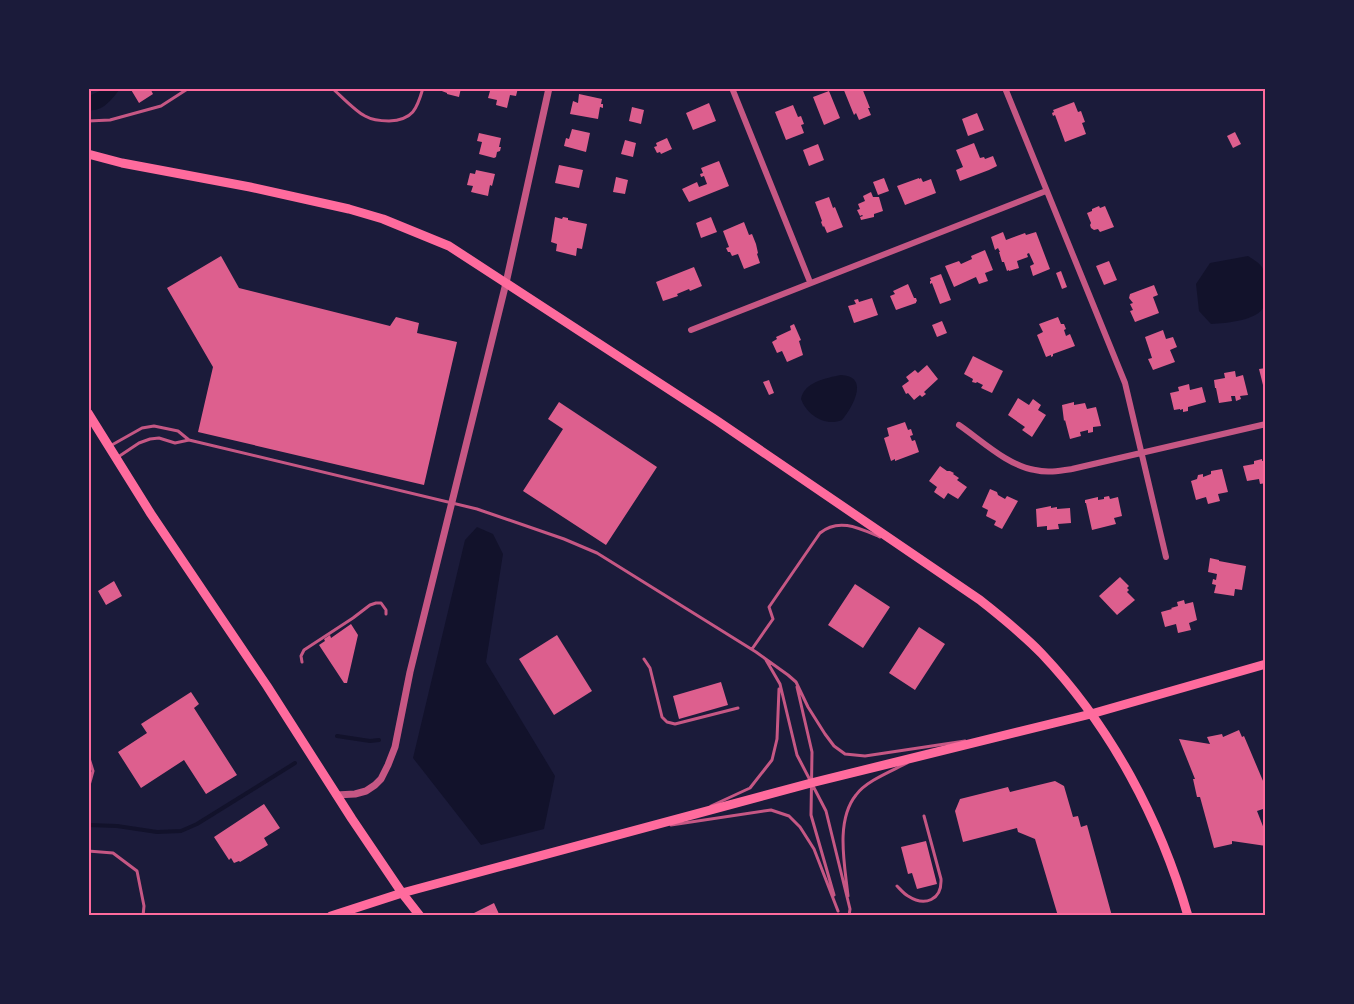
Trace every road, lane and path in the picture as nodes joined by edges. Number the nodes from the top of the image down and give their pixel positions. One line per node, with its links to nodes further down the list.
1 (189, 88): 7 (lane)
2 (332, 88): 3 (lane)
3 (423, 88)
4 (549, 88): 13 (street)
5 (1005, 88): 11 (street)
6 (734, 89): 12 (street)
7 (88, 121)
8 (88, 154): 9 (main road)
9 (99, 157): 10 (main road); 13 (main road)
10 (88, 160)
11 (1046, 190): 12 (street); 20 (street)
12 (810, 282): 14 (street)
13 (506, 283): 22 (street); 23 (main road)
14 (691, 330)
15 (88, 413): 19 (main road)
16 (1266, 424): 20 (street)
17 (959, 425): 20 (street)
18 (189, 440): 19 (lane); 21 (lane); 22 (lane)
19 (110, 446): 21 (main road)
20 (1142, 453): 24 (street)
21 (117, 458): 40 (main road)
22 (452, 502): 26 (lane); 40 (street)
23 (899, 544): 26 (lane); 34 (main road)
24 (1166, 557)
25 (386, 614): 29 (lane)
26 (752, 649): 28 (lane)
27 (644, 658): 33 (lane)
28 (765, 659): 31 (lane); 32 (lane)
29 (302, 662)
30 (1266, 664): 34 (main road)
31 (796, 682): 35 (lane); 38 (lane)
32 (780, 684): 38 (lane); 41 (lane)
33 (738, 708)
34 (1091, 714): 35 (main road); 54 (main road)
35 (1011, 734): 37 (main road)
36 (88, 755): 39 (lane)
37 (920, 756): 38 (main road); 47 (lane)
38 (811, 783): 41 (main road); 47 (lane); 48 (lane)
39 (88, 789)
40 (336, 795): 46 (main road)
41 (690, 816): 43 (main road)
42 (924, 816): 45 (lane)
43 (640, 829): 46 (main road); 48 (lane)
44 (88, 851): 49 (lane)
45 (897, 886)
46 (402, 893): 50 (main road); 51 (main road)
47 (850, 909): 53 (lane)
48 (838, 911): 52 (lane)
49 (143, 915)
50 (331, 915)
51 (420, 915)
52 (841, 915)
53 (849, 915)
54 (1188, 915)

